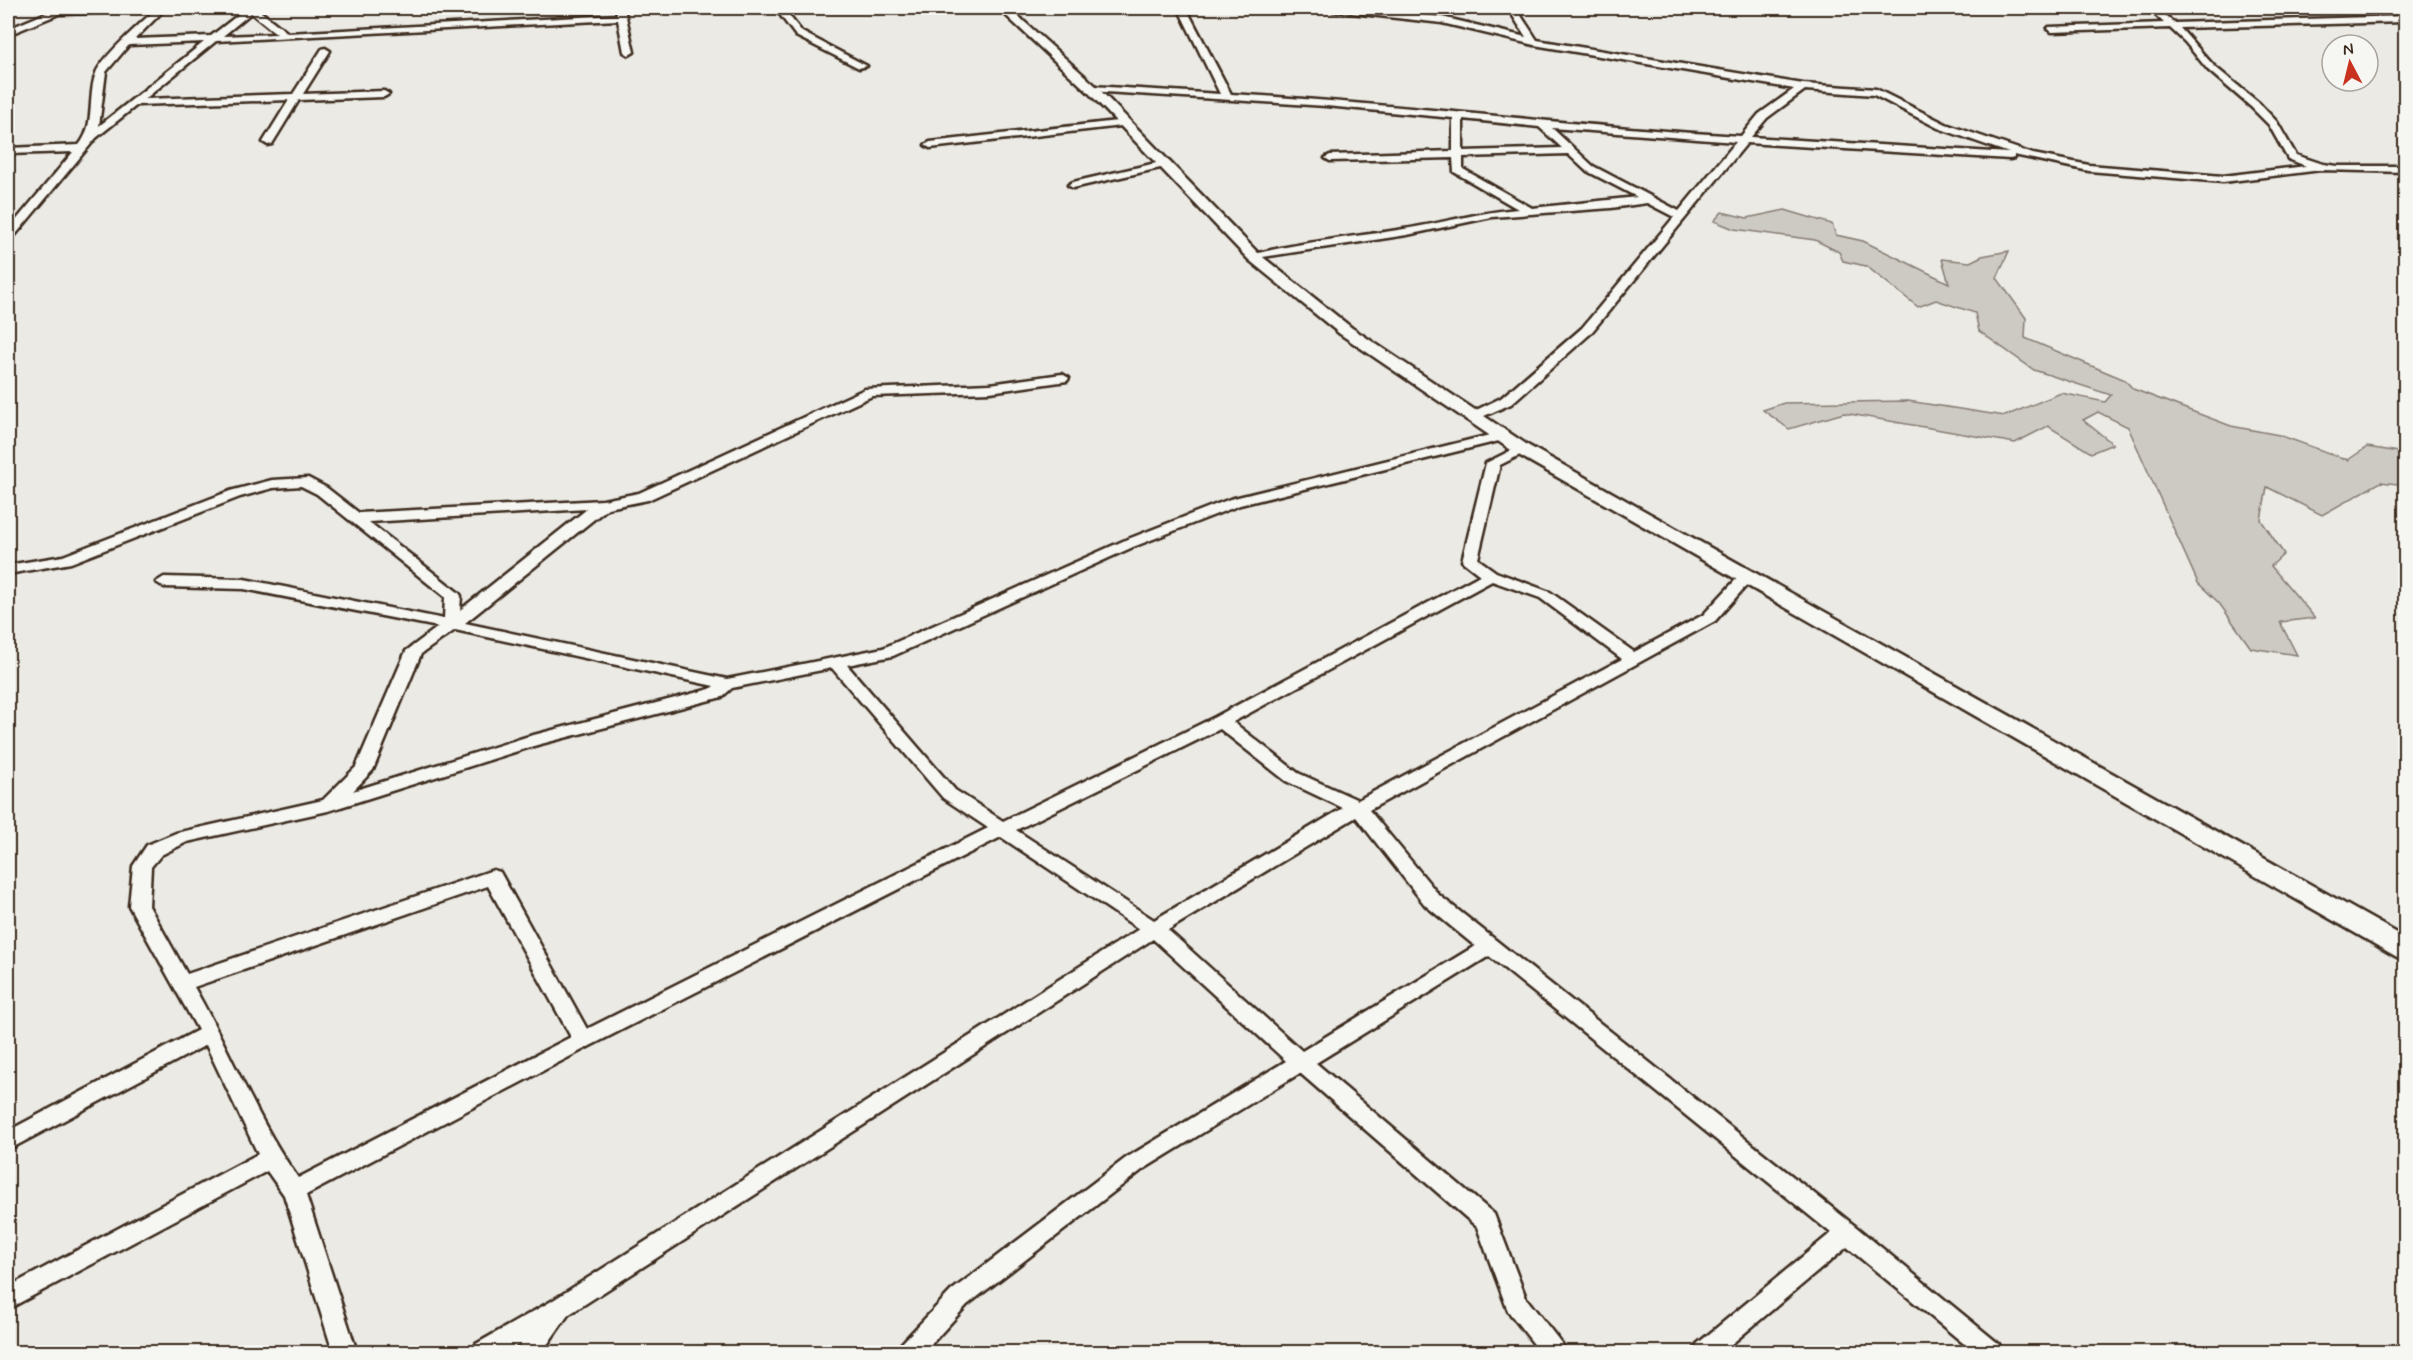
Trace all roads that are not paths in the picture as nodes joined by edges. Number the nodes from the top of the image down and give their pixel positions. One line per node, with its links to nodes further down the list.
1 (155, 8): 11 (street)
2 (162, 8): 20 (street)
3 (252, 8): 18 (street); 19 (street)
4 (779, 8): 24 (street)
5 (1003, 8): 26 (street)
6 (1182, 8): 29 (street)
7 (1334, 8): 21 (street)
8 (1512, 8): 21 (street)
9 (2152, 8): 15 (street)
10 (2365, 8): 13 (street)
11 (61, 9): 17 (street)
12 (621, 12): 18 (street); 23 (street)
13 (2395, 19): 14 (street); 15 (street)
14 (2406, 20)
15 (2172, 25): 16 (street); 45 (street)
16 (2052, 29)
17 (8, 32)
18 (286, 36): 19 (street)
19 (212, 39): 20 (street); 30 (street)
20 (126, 42): 34 (street)
21 (1534, 42): 25 (street)
22 (325, 51): 28 (street)
23 (629, 52)
24 (862, 66)
25 (1803, 87): 35 (street); 42 (street)
26 (1092, 88): 29 (street); 32 (street)
27 (384, 94): 28 (street)
28 (296, 97): 30 (street); 36 (street)
29 (1227, 97): 31 (street)
30 (135, 102): 34 (street)
31 (1458, 116): 33 (street); 41 (street)
32 (1126, 123): 37 (street); 44 (street)
33 (1542, 124): 35 (street); 40 (street)
34 (92, 136): 38 (street)
35 (1744, 139): 42 (street); 50 (street)
36 (268, 142)
37 (930, 146)
38 (82, 148): 39 (street); 51 (street)
39 (8, 151)
40 (1571, 151): 41 (street); 48 (street)
41 (1458, 154): 43 (street); 49 (street)
42 (2031, 157): 45 (street)
43 (1330, 158)
44 (1165, 164): 47 (street); 52 (street)
45 (2321, 166): 46 (street)
46 (2406, 169)
47 (1073, 185)
48 (1648, 199): 49 (street); 50 (street)
49 (1530, 211): 52 (street)
50 (1681, 216): 54 (street)
51 (8, 237)
52 (1254, 257): 54 (street)
53 (1062, 378): 57 (street)
54 (1473, 417): 55 (street)
55 (1502, 436): 56 (street); 65 (street)
56 (1523, 450): 60 (street); 61 (street)
57 (603, 504): 58 (street); 63 (street)
58 (355, 518): 59 (street); 63 (street)
59 (8, 569)
60 (1491, 575): 64 (street); 67 (street)
61 (1748, 575): 64 (street); 73 (street)
62 (164, 582): 63 (street)
63 (452, 625): 66 (street); 68 (street)
64 (1633, 659): 69 (street)
65 (836, 662): 66 (street); 70 (street)
66 (727, 684): 68 (street)
67 (1221, 721): 69 (street); 70 (street)
68 (328, 805): 74 (street)
69 (1358, 808): 71 (street); 72 (street)
70 (1002, 828): 71 (street); 76 (street)
71 (1154, 929): 77 (street); 83 (street)
72 (1490, 946): 77 (street); 81 (street)
73 (2406, 950)
74 (182, 983): 75 (street); 76 (street)
75 (210, 1033): 78 (street); 79 (street)
76 (583, 1040): 80 (street)
77 (1302, 1063): 87 (street); 88 (street)
78 (8, 1141)
79 (271, 1158): 80 (street); 82 (street)
80 (294, 1191): 84 (street)
81 (1847, 1233): 89 (street); 90 (street)
82 (8, 1299)
83 (560, 1308): 85 (street); 86 (street)
84 (345, 1353)
85 (484, 1353)
86 (528, 1353)
87 (909, 1353)
88 (1554, 1353)
89 (1705, 1353)
90 (1990, 1353)

